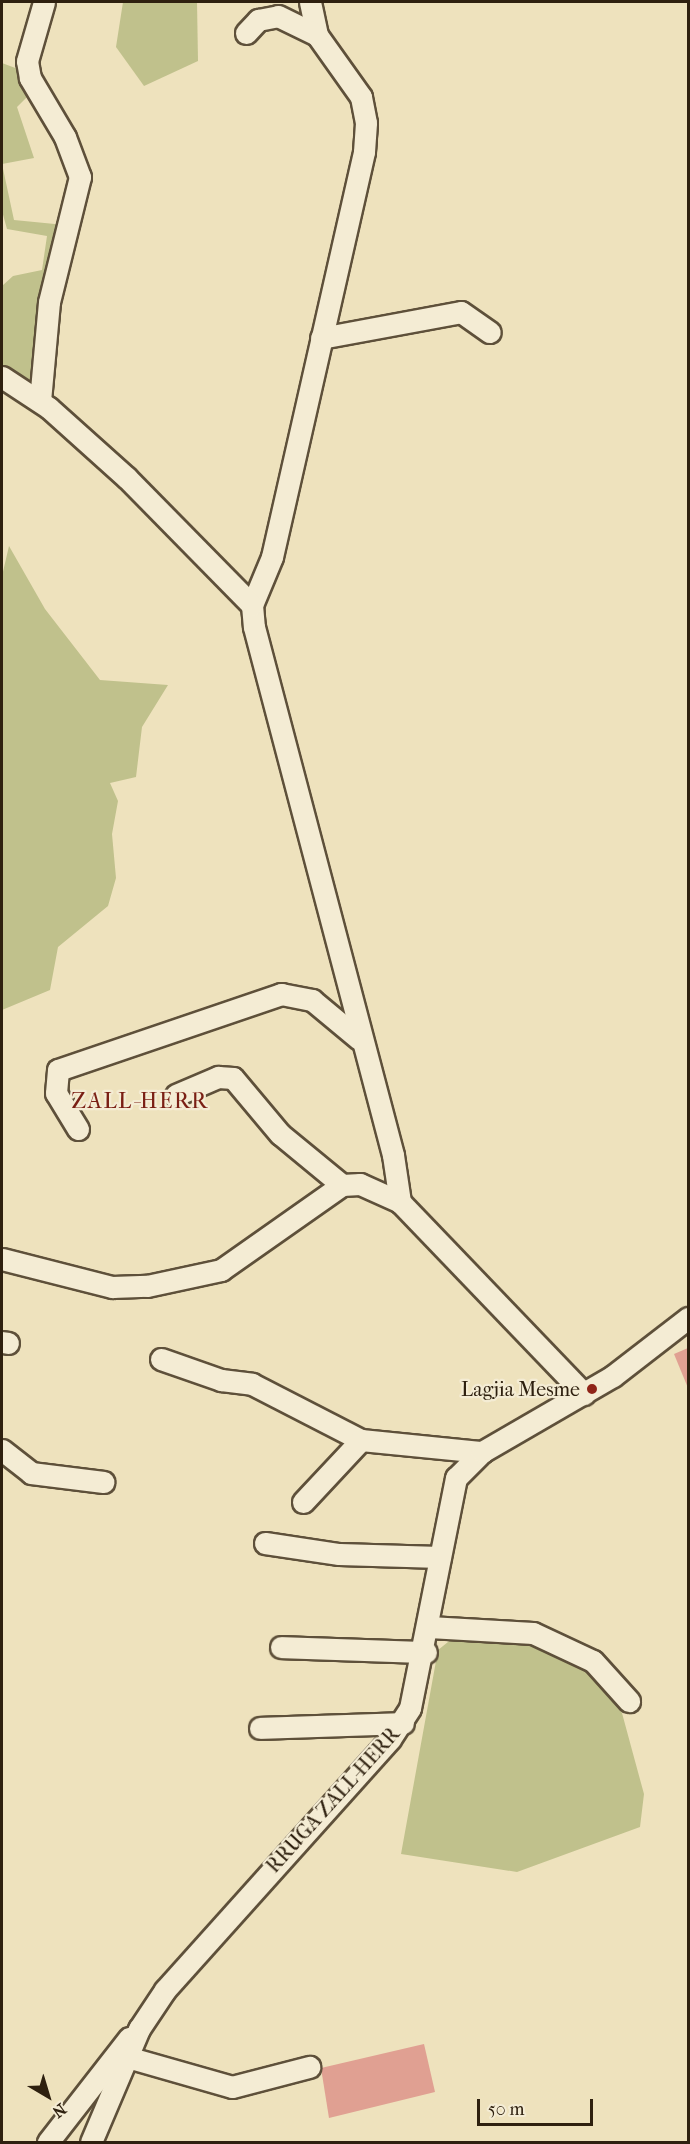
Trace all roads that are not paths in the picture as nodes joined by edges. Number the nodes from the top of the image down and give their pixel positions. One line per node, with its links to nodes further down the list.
1 (44, 2): 8 (street)
2 (310, 2): 4 (street)
3 (246, 33): 4 (street)
4 (317, 35): 6 (street)
5 (490, 332): 6 (street)
6 (321, 338): 9 (street)
7 (2, 377): 8 (street)
8 (40, 401): 9 (street)
9 (252, 605): 10 (street)
10 (359, 1039): 12 (street); 14 (street)
11 (176, 1095): 13 (street)
12 (78, 1129)
13 (342, 1185): 14 (street); 15 (street)
14 (400, 1202): 18 (street)
15 (2, 1259)
16 (688, 1318): 18 (street, RRUGA ZALL-HERR)
17 (161, 1359): 19 (street)
18 (584, 1394): 21 (street, RRUGA ZALL-HERR)
19 (361, 1440): 21 (street); 23 (street)
20 (2, 1450): 22 (street)
21 (482, 1452): 25 (street, RRUGA ZALL-HERR)
22 (103, 1482)
23 (303, 1502)
24 (265, 1543): 25 (street)
25 (440, 1557): 26 (street, RRUGA ZALL-HERR)
26 (429, 1627): 28 (street, RRUGA ZALL-HERR); 29 (street)
27 (280, 1647): 28 (street)
28 (426, 1652): 30 (street, RRUGA ZALL-HERR)
29 (629, 1701)
30 (403, 1723): 31 (street); 32 (street, RRUGA ZALL-HERR)
31 (260, 1728)
32 (139, 2030): 33 (street, RRUGA ZALL-HERR); 35 (street)
33 (128, 2057): 34 (street); 36 (street, RRUGA ZALL-HERR)
34 (309, 2067)
35 (48, 2142)
36 (91, 2142)

